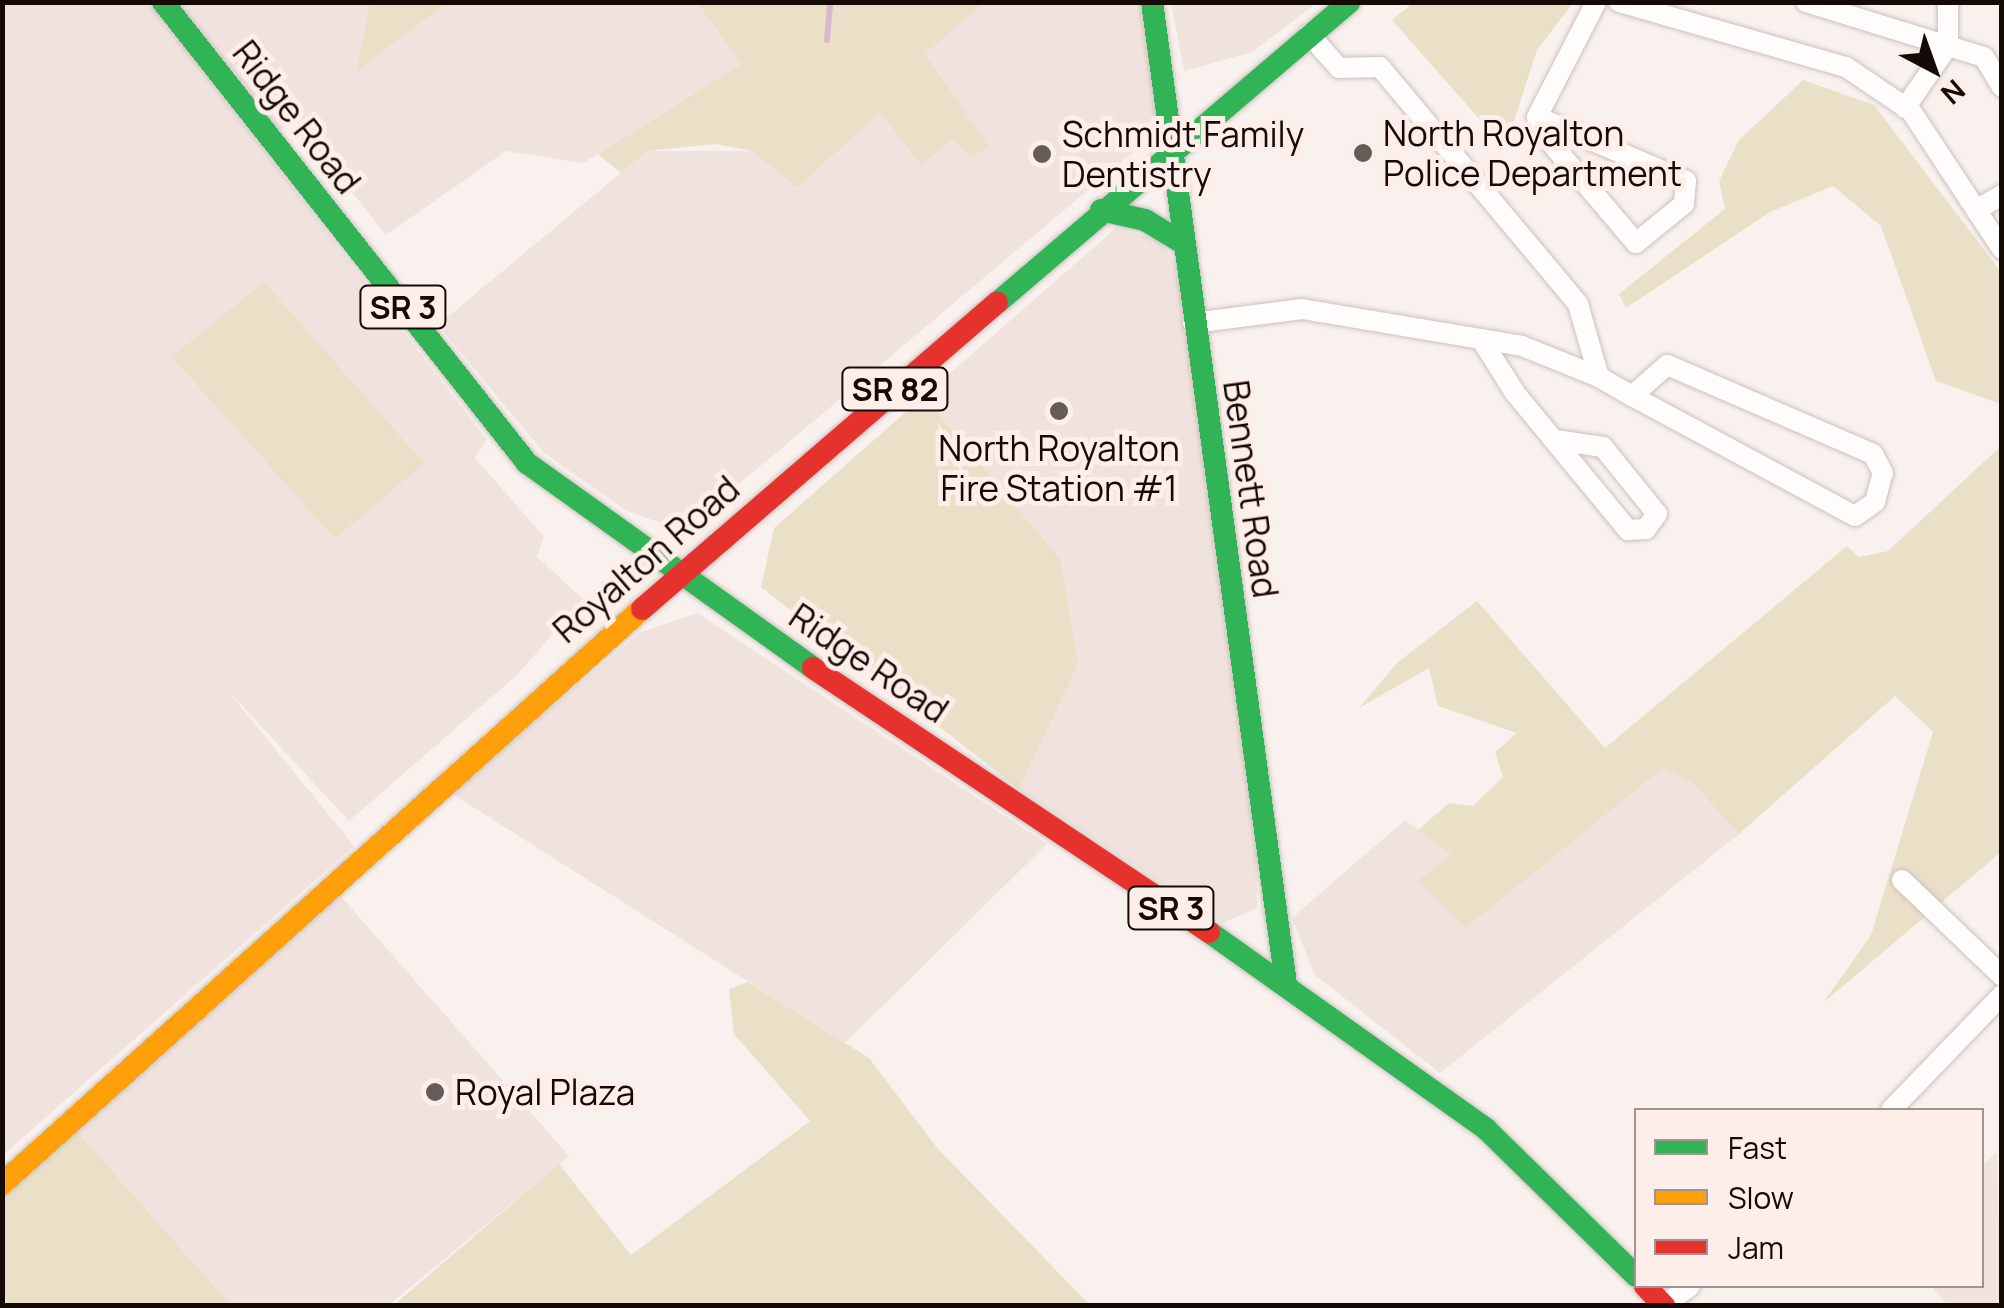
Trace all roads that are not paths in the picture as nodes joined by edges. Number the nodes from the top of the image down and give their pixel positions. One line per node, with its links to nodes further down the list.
1 (163, 2): 24 (main road, Ridge Road / SR 3)
2 (1152, 2): 13 (main road, Bennett Road)
3 (1348, 2): 8 (main road, Royalton Road / SR 82)
4 (1596, 2): 12 (street)
5 (1619, 2): 11 (street)
6 (1806, 2): 9 (street)
7 (1948, 2): 9 (street)
8 (1309, 34): 13 (main road, Royalton Road / SR 82); 21 (street)
9 (1948, 46): 10 (street); 11 (street)
10 (2002, 87)
11 (1905, 108): 16 (street)
12 (1537, 117): 12 (street)
13 (1172, 149): 15 (main road, Royalton Road / SR 82); 17 (main road, Bennett Road)
14 (2002, 195): 16 (street)
15 (1101, 210): 17 (main road); 24 (main road, Royalton Road / SR 82)
16 (1976, 210): 18 (street)
17 (1183, 243): 19 (main road, Bennett Road)
18 (2002, 249)
19 (1192, 323): 20 (street); 27 (main road, Bennett Road)
20 (1481, 339): 21 (street); 23 (street)
21 (1599, 378): 22 (street)
22 (1632, 396): 22 (street)
23 (1556, 440): 23 (street)
24 (677, 577): 27 (main road, Ridge Road / SR 3); 30 (main road, Royalton Road / SR 82)
25 (1902, 880): 26 (street)
26 (2002, 976)
27 (1286, 984): 31 (main road, Ridge Road / SR 3)
28 (2002, 994): 29 (street)
29 (1893, 1108)
30 (2, 1184)
31 (1634, 1274)
32 (1687, 1288): 33 (street)
33 (1664, 1305)

